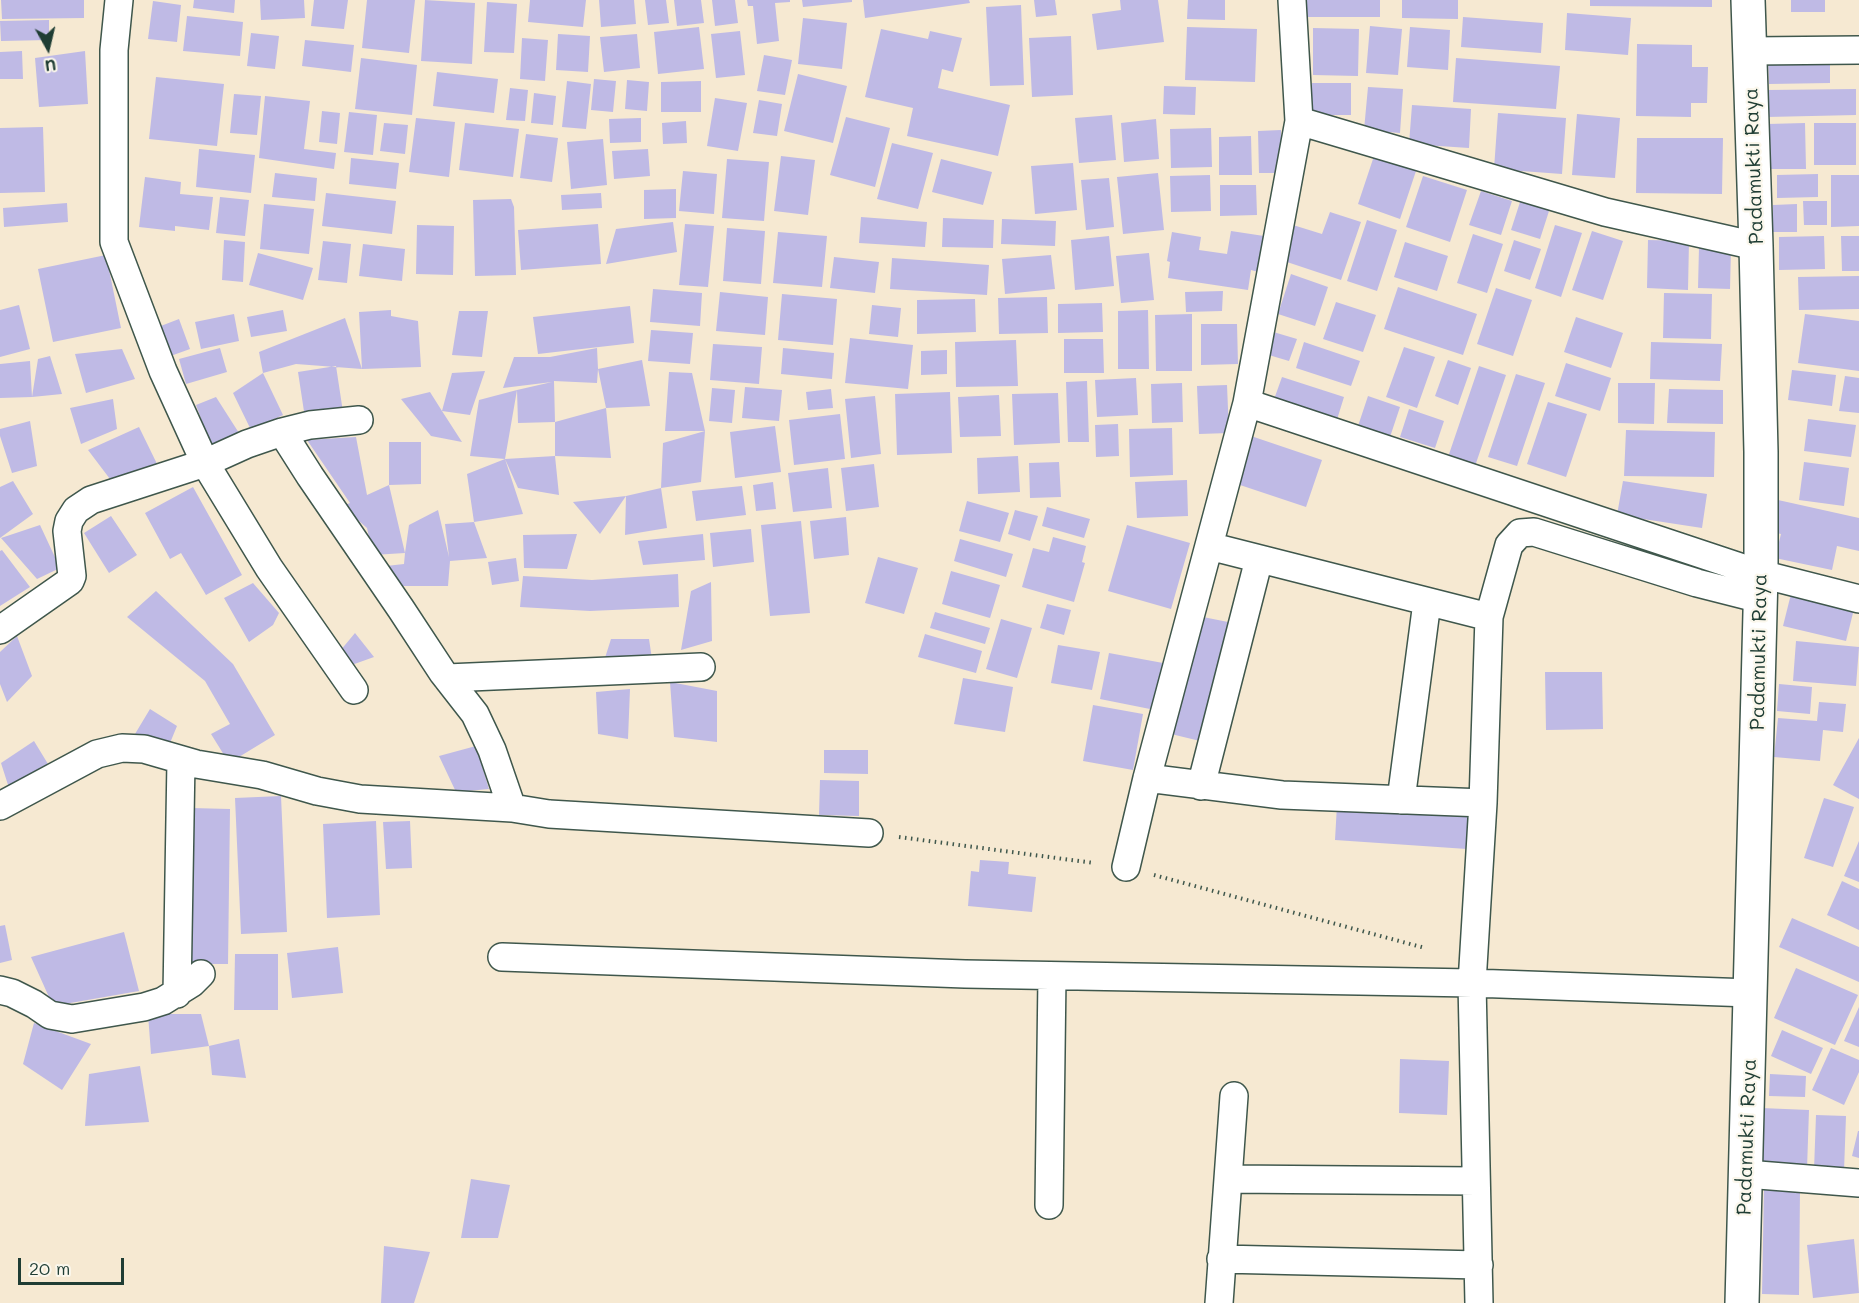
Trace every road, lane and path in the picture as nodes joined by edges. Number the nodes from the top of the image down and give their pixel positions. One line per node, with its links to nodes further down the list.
1 (118, 0): 11 (street)
2 (1292, 0): 6 (street)
3 (1748, 0): 5 (street, Padamukti Raya)
4 (1859, 50): 5 (street)
5 (1750, 51): 7 (street, Padamukti Raya)
6 (1299, 121): 7 (street); 8 (street)
7 (1756, 246): 14 (street, Padamukti Raya)
8 (1247, 403): 12 (street); 14 (street)
9 (359, 420): 10 (street)
10 (282, 432): 11 (street); 20 (street)
11 (205, 463): 18 (street); 21 (street)
12 (1209, 546): 13 (street); 23 (street)
13 (1259, 559): 16 (street); 24 (street)
14 (1761, 586): 15 (street); 17 (street); 36 (street, Padamukti Raya)
15 (1859, 599)
16 (1427, 602): 17 (street); 25 (street)
17 (1489, 618): 26 (street)
18 (0, 630)
19 (701, 667): 20 (street)
20 (447, 678): 28 (street)
21 (354, 690)
22 (181, 760): 27 (street); 28 (street); 37 (street)
23 (1147, 778): 24 (street); 30 (street)
24 (1201, 786): 25 (street)
25 (1401, 800): 26 (street)
26 (1483, 803): 32 (street)
27 (0, 806)
28 (512, 808): 29 (street)
29 (869, 833): 30 (path)
30 (1126, 867): 32 (path)
31 (502, 957): 34 (street)
32 (1472, 972): 34 (street); 36 (street); 41 (street)
33 (201, 974): 37 (street)
34 (1052, 976): 43 (street)
35 (0, 990): 37 (street)
36 (1750, 993): 39 (street, Padamukti Raya)
37 (177, 994)
38 (1234, 1096): 40 (street)
39 (1746, 1174): 42 (street); 48 (street, Padamukti Raya)
40 (1229, 1179): 41 (street); 44 (street)
41 (1476, 1181): 45 (street)
42 (1859, 1183)
43 (1049, 1205)
44 (1221, 1259): 45 (street); 46 (street)
45 (1479, 1265): 47 (street)
46 (1219, 1303)
47 (1479, 1303)
48 (1742, 1303)

